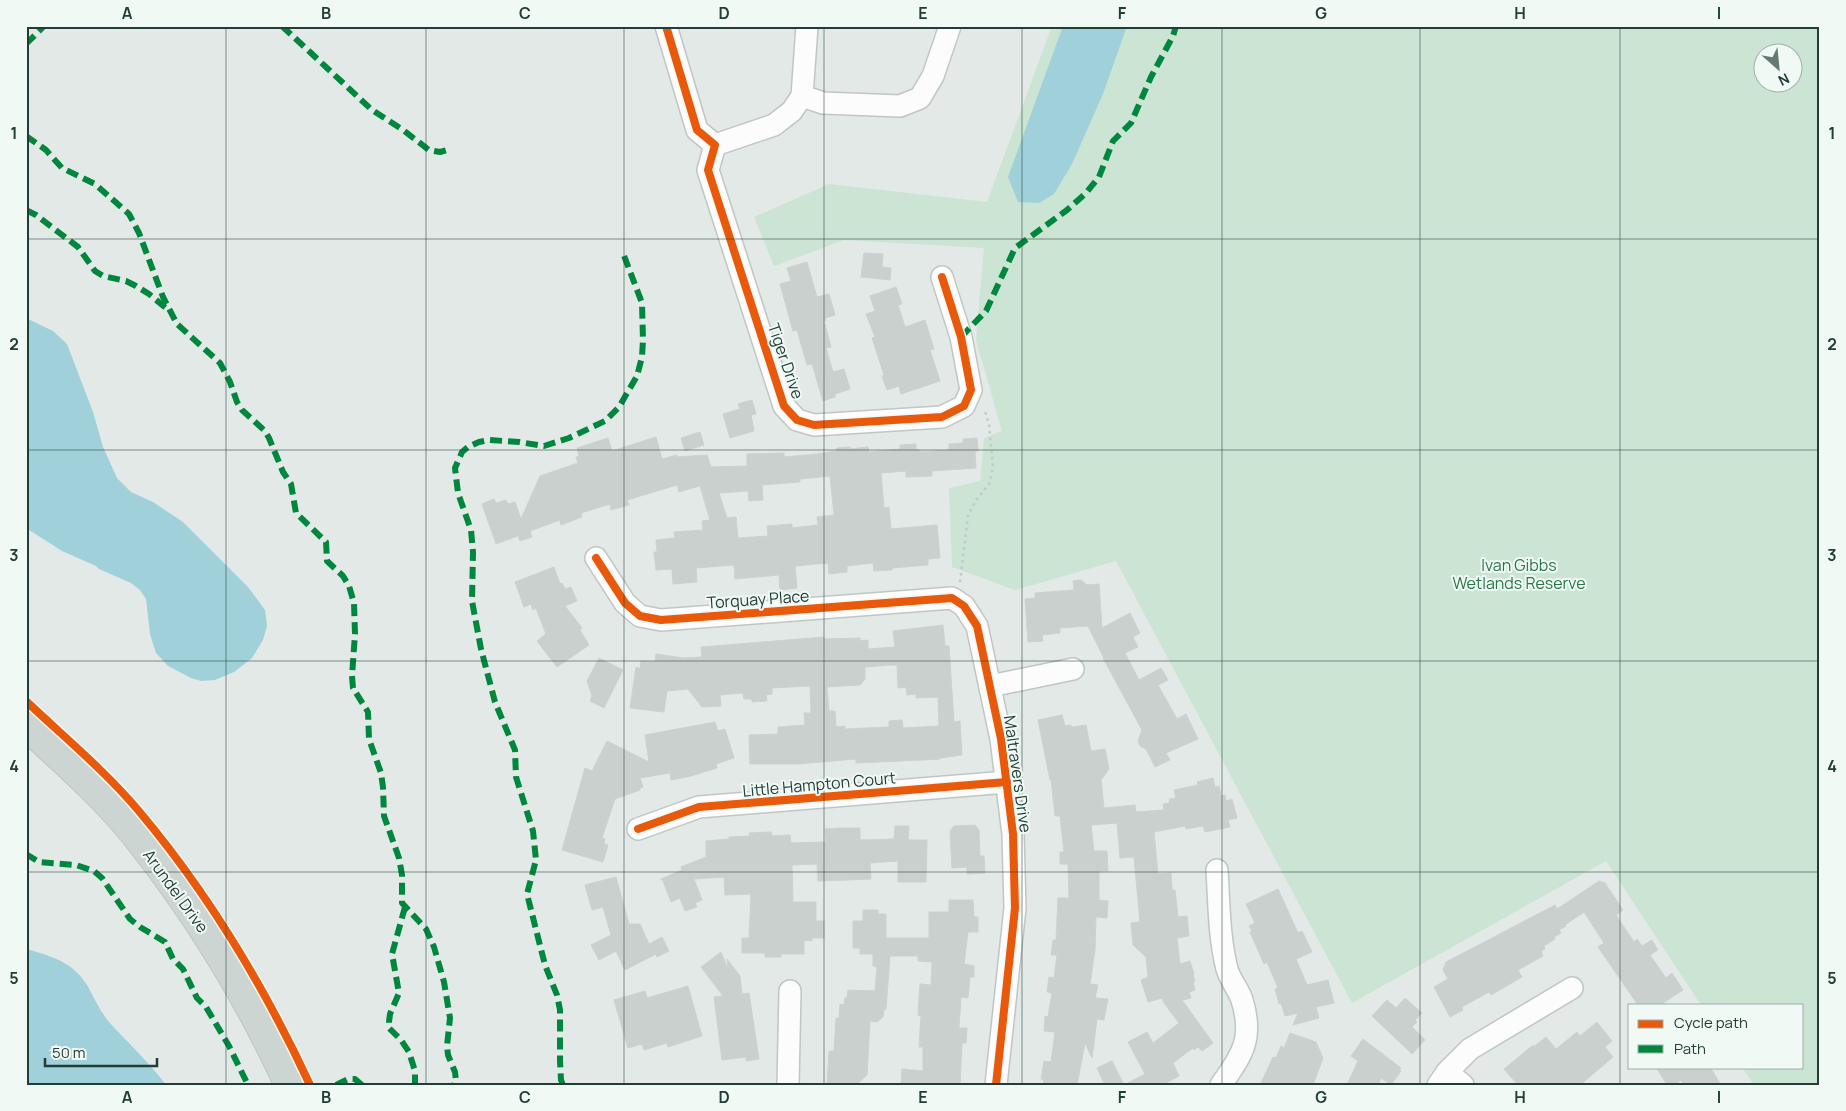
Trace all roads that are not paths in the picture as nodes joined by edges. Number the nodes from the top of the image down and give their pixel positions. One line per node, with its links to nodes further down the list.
1 (666, 26): 5 (street)
2 (808, 26): 4 (street)
3 (950, 26): 4 (street)
4 (802, 96): 5 (street)
5 (715, 144): 6 (street, Tiger Drive)
6 (942, 277)
7 (596, 558): 8 (street, Torquay Place)
8 (952, 598): 10 (street, Maltravers Drive)
9 (1073, 669): 10 (street)
10 (990, 686): 12 (street, Maltravers Drive)
11 (26, 726): 18 (main road, Arundel Drive)
12 (1007, 782): 13 (street, Little Hampton Court); 20 (street, Maltravers Drive)
13 (638, 829)
14 (1217, 870): 21 (street)
15 (1572, 988): 17 (street)
16 (790, 991): 19 (street)
17 (1449, 1080)
18 (289, 1085)
19 (788, 1085)
20 (996, 1085)
21 (1220, 1085)

